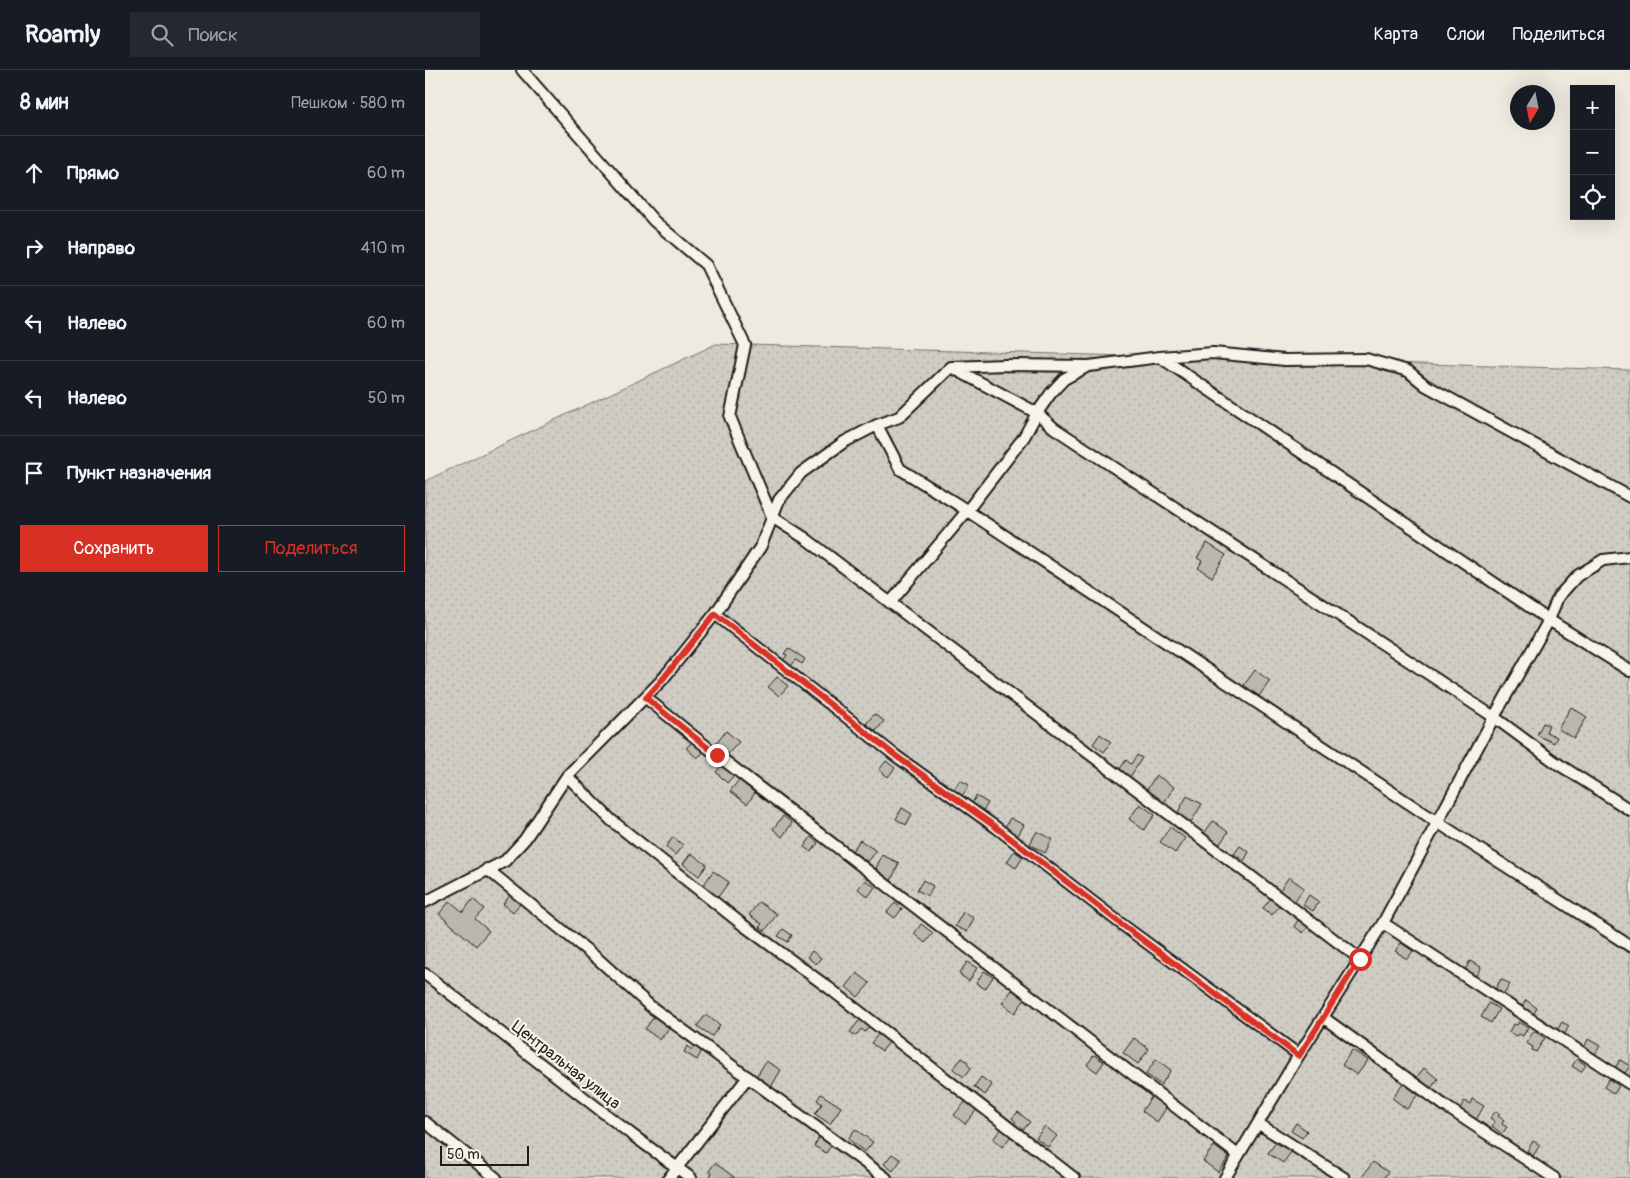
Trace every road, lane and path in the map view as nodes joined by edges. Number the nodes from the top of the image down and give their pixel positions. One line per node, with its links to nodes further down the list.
1 (521, 70): 9 (street)
2 (1160, 357): 3 (street); 7 (street); 13 (street)
3 (1089, 366): 4 (street); 5 (street)
4 (951, 368): 5 (street); 6 (street)
5 (1037, 413): 8 (street); 16 (street)
6 (877, 425): 8 (street); 9 (street)
7 (1630, 497)
8 (967, 511): 11 (street); 19 (street)
9 (772, 517): 11 (street); 12 (street)
10 (1630, 557): 13 (street)
11 (890, 603): 24 (street)
12 (715, 614): 15 (street); 27 (street)
13 (1549, 620): 14 (street); 16 (street)
14 (1630, 671)
15 (646, 698): 17 (street); 32 (street)
16 (1493, 717): 18 (street); 19 (street)
17 (567, 776): 20 (street); 38 (street)
18 (1630, 810)
19 (1437, 822): 22 (street); 23 (street)
20 (487, 869): 21 (street); 28 (street)
21 (425, 902)
22 (1383, 923): 24 (street); 29 (street)
23 (1630, 946)
24 (1360, 959): 26 (street)
25 (425, 974): 33 (street, Центральная улица)
26 (1324, 1018): 27 (street); 41 (street)
27 (1299, 1056): 31 (street)
28 (747, 1077): 33 (street); 37 (street)
29 (1630, 1084)
30 (425, 1122): 34 (street)
31 (1259, 1124): 32 (street); 40 (street)
32 (1238, 1155): 39 (street)
33 (676, 1167): 35 (street); 36 (street, Центральная улица)
34 (496, 1178)
35 (669, 1178)
36 (691, 1178)
37 (886, 1178)
38 (1074, 1178)
39 (1225, 1178)
40 (1344, 1178)
41 (1554, 1178)

